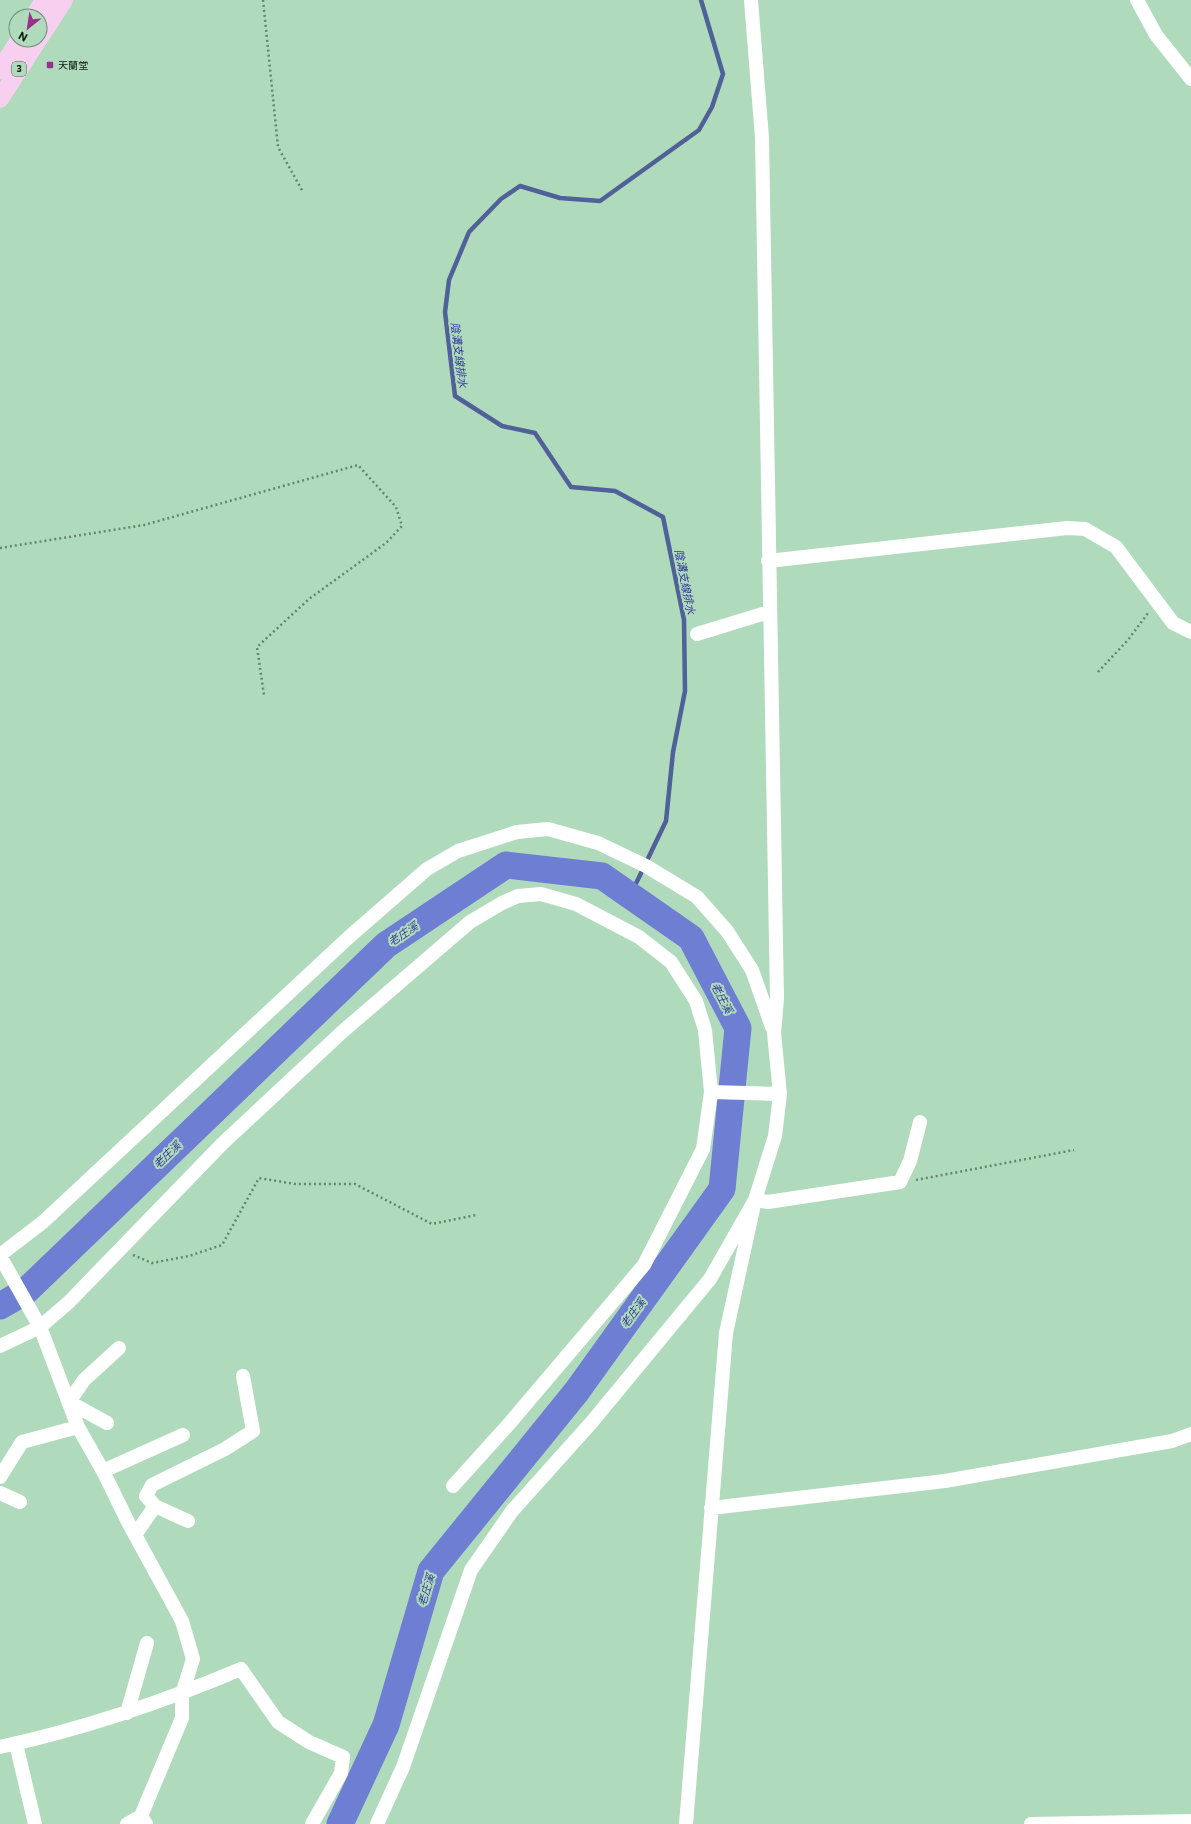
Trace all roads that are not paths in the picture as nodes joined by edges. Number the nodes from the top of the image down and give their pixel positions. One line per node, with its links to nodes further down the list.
1 (64, 0): 4 (main road)
2 (751, 0): 10 (street)
3 (1136, 0): 8 (street)
4 (48, 25)
5 (14, 48): 7 (main road, 3)
6 (33, 48): 9 (main road, 3)
7 (0, 70)
8 (1191, 79)
9 (0, 99)
10 (768, 561): 11 (street); 12 (street)
11 (769, 612): 13 (street); 14 (street)
12 (1191, 632)
13 (697, 634)
14 (774, 1033): 16 (street); 19 (street)
15 (711, 1092): 16 (street); 20 (street); 31 (street)
16 (780, 1094): 18 (street)
17 (920, 1122): 18 (street)
18 (755, 1200): 35 (street); 48 (street)
19 (1, 1257): 20 (street)
20 (37, 1323): 21 (street); 24 (street)
21 (0, 1346)
22 (118, 1348): 24 (street)
23 (243, 1376): 34 (street)
24 (69, 1402): 25 (street); 26 (street)
25 (107, 1423)
26 (78, 1427): 29 (street); 30 (street)
27 (1191, 1434): 35 (street)
28 (183, 1435): 29 (street)
29 (103, 1471): 37 (street)
30 (0, 1477)
31 (453, 1486)
32 (0, 1493): 33 (street)
33 (20, 1502)
34 (154, 1506): 36 (street); 37 (street)
35 (711, 1508): 49 (street)
36 (188, 1521)
37 (135, 1535): 39 (street)
38 (147, 1643): 40 (street)
39 (182, 1694): 40 (street); 43 (street); 47 (street)
40 (127, 1713): 41 (street)
41 (16, 1744): 42 (street); 45 (street)
42 (0, 1748)
43 (143, 1820): 46 (street)
44 (1191, 1821): 50 (street)
45 (35, 1824)
46 (126, 1824)
47 (312, 1824)
48 (377, 1824)
49 (686, 1824)
50 (1031, 1824)

